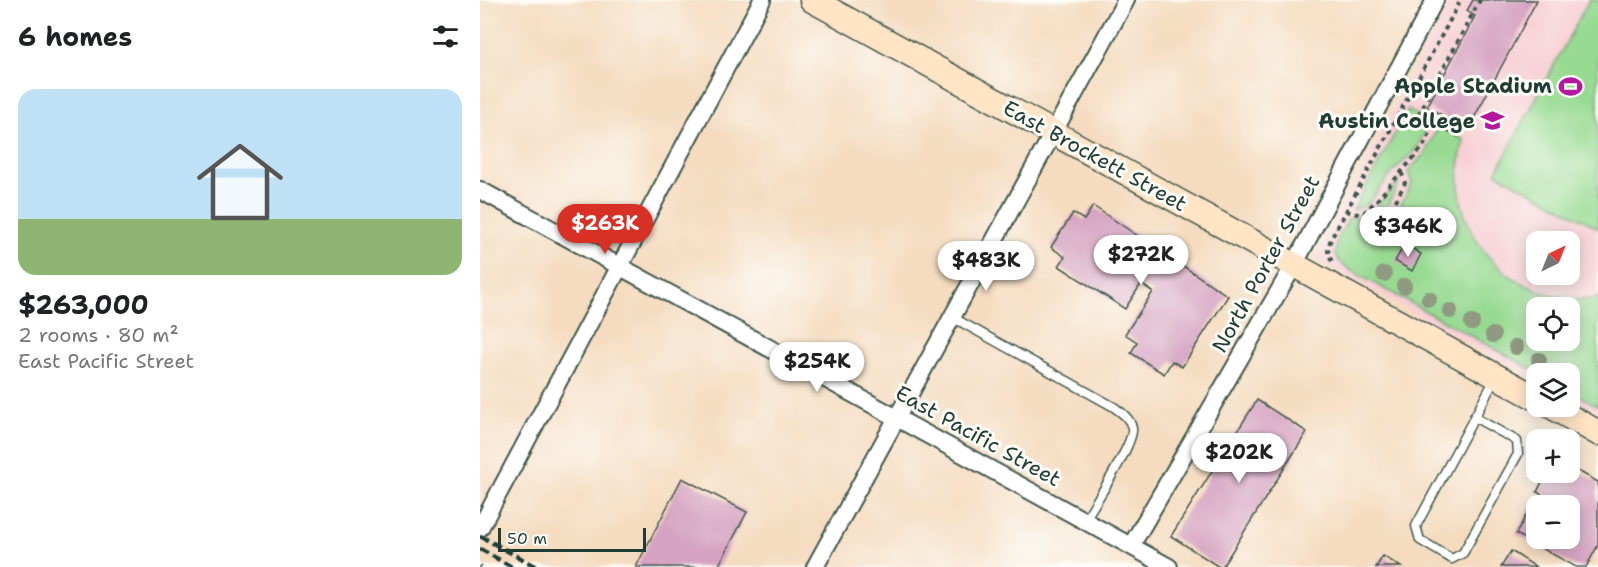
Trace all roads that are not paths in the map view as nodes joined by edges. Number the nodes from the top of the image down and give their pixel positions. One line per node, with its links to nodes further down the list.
1 (762, 0): 8 (street)
2 (812, 0): 5 (street, East Brockett Street)
3 (1126, 0): 5 (street)
4 (1435, 0): 7 (street, North Porter Street)
5 (1054, 133): 7 (street, East Brockett Street); 9 (street)
6 (480, 189): 8 (street, East Pacific Street)
7 (1294, 265): 10 (street, East Brockett Street); 18 (street, North Porter Street)
8 (618, 266): 12 (street, East Pacific Street); 17 (street)
9 (952, 317): 12 (street); 16 (lane)
10 (1496, 376): 11 (street, East Brockett Street); 13 (lane)
11 (1526, 392)
12 (897, 417): 16 (street, East Pacific Street); 19 (street)
13 (1474, 417): 13 (lane)
14 (1570, 417): 15 (street)
15 (1598, 433)
16 (1085, 520): 18 (street, East Pacific Street)
17 (480, 528)
18 (1131, 546): 20 (street, East Pacific Street)
19 (815, 567)
20 (1169, 567)

